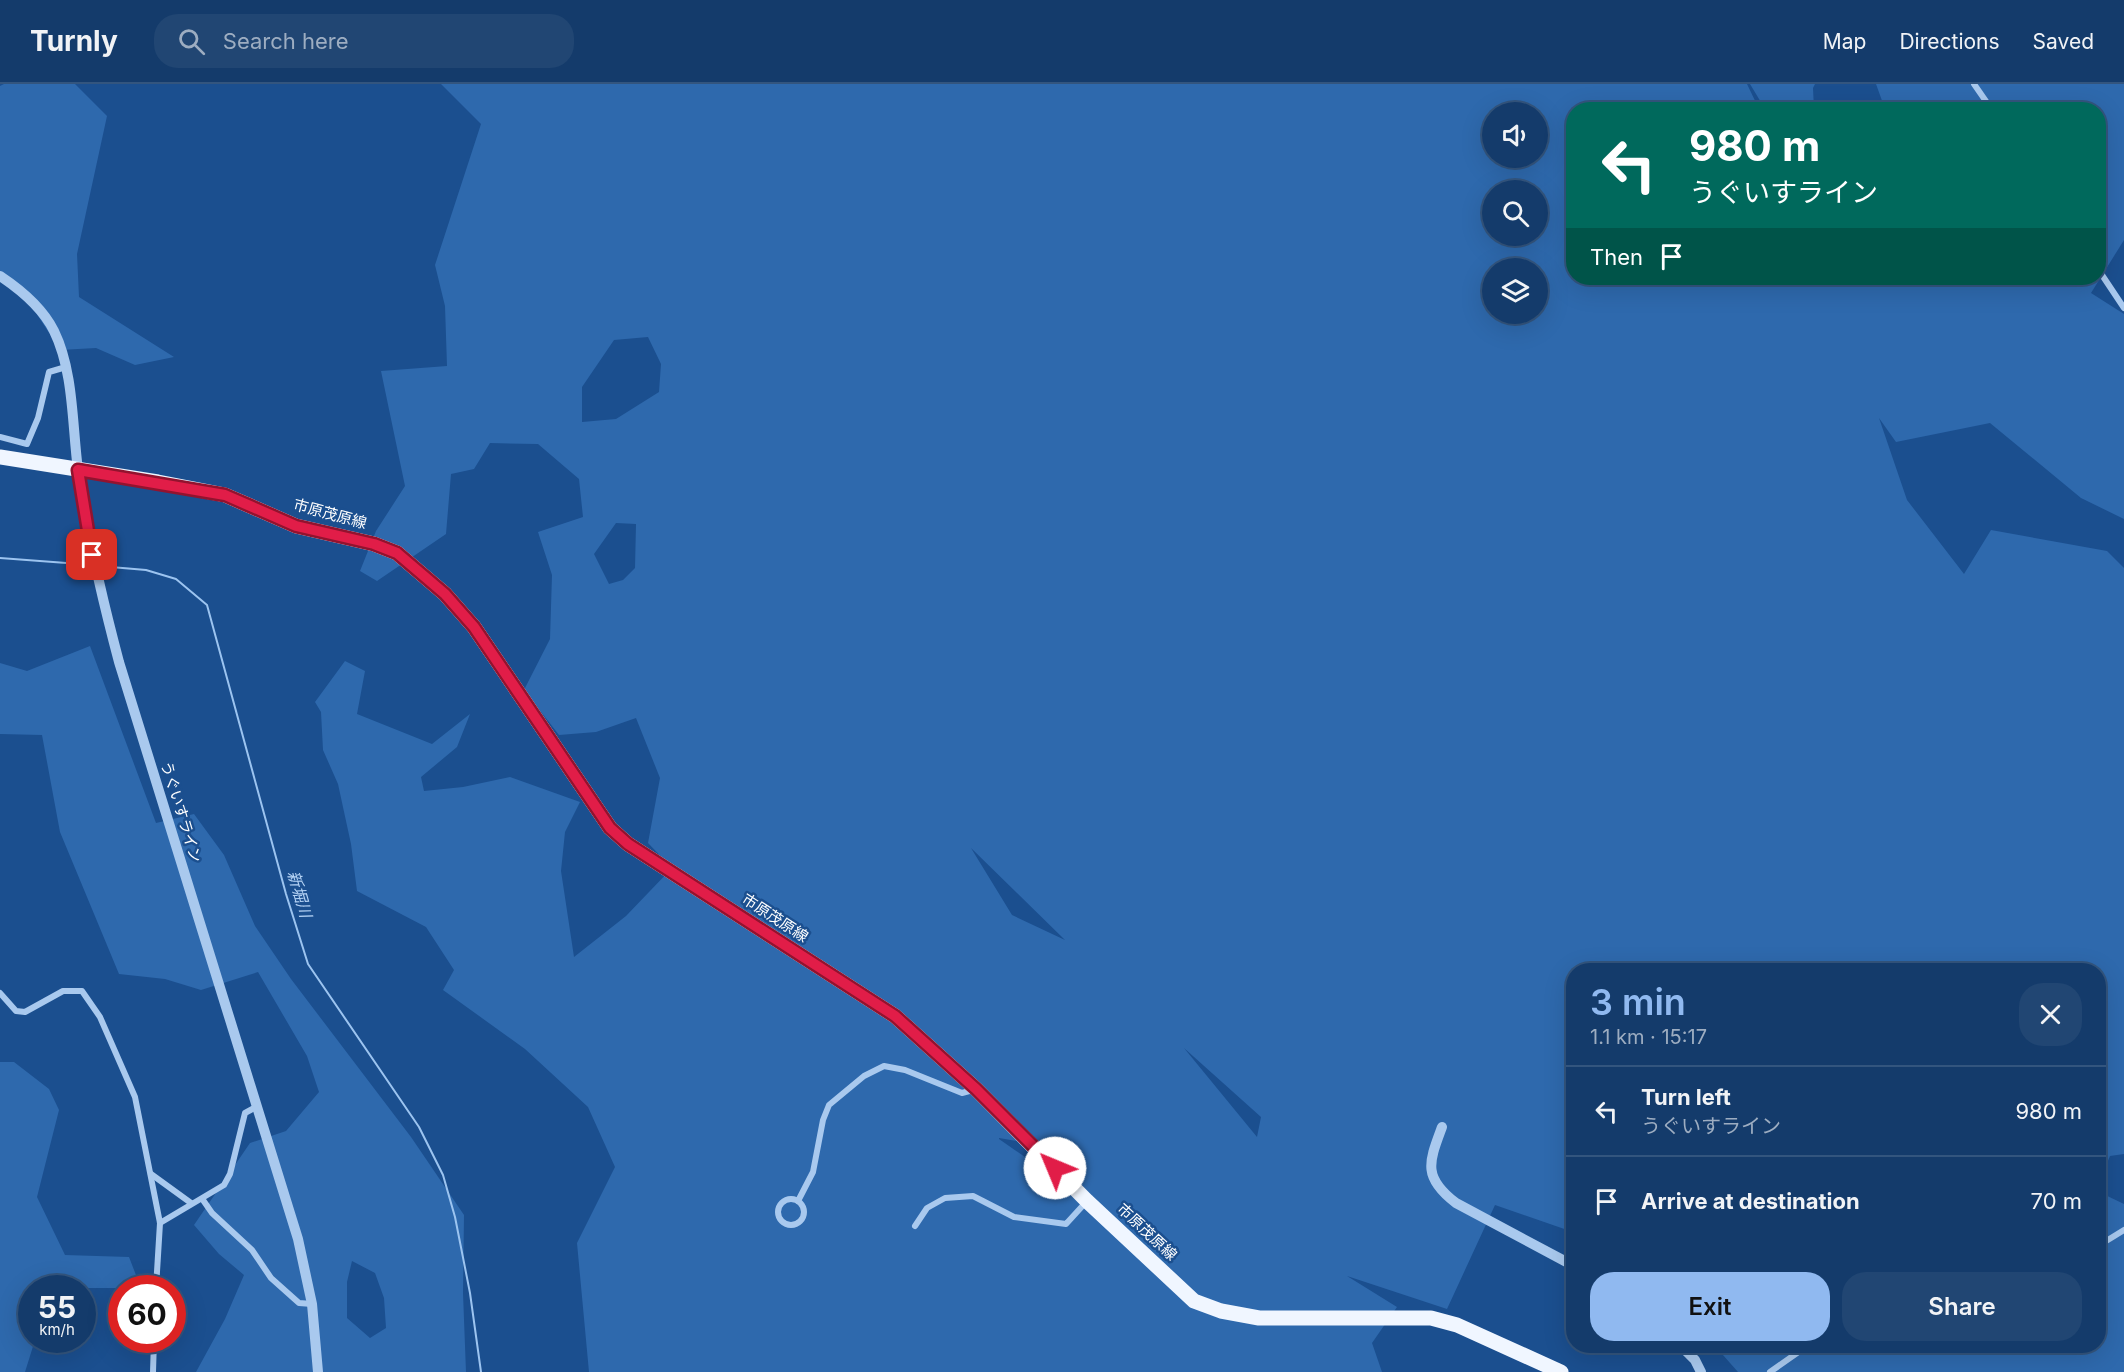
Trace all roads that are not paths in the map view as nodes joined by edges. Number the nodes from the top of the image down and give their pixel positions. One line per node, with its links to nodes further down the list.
1 (1974, 84): 2 (street)
2 (1986, 102)
3 (0, 276): 6 (street, うぐいすライン)
4 (2106, 281): 5 (street)
5 (2124, 308)
6 (66, 367): 7 (street); 9 (street, うぐいすライン)
7 (0, 437)
8 (0, 457): 9 (main road, 市原茂原線)
9 (78, 470): 11 (main road, 市原茂原線); 12 (street, うぐいすライン)
10 (0, 993): 14 (street)
11 (976, 1089): 16 (main road, 市原茂原線); 17 (street)
12 (256, 1107): 15 (street); 25 (street, うぐいすライン)
13 (1442, 1127): 23 (street)
14 (150, 1174): 18 (street); 19 (street)
15 (203, 1200): 18 (street); 25 (street)
16 (1087, 1200): 20 (street); 31 (main road, 市原茂原線)
17 (798, 1201): 17 (street)
18 (191, 1203): 19 (street)
19 (160, 1223): 24 (street)
20 (915, 1226)
21 (2124, 1230): 22 (street)
22 (2106, 1241)
23 (1566, 1262)
24 (157, 1275)
25 (312, 1304): 30 (street, うぐいすライン)
26 (154, 1353): 29 (street)
27 (1688, 1353): 32 (street)
28 (1797, 1353): 33 (street)
29 (153, 1372)
30 (318, 1372)
31 (1561, 1372)
32 (1701, 1372)
33 (1770, 1372)

